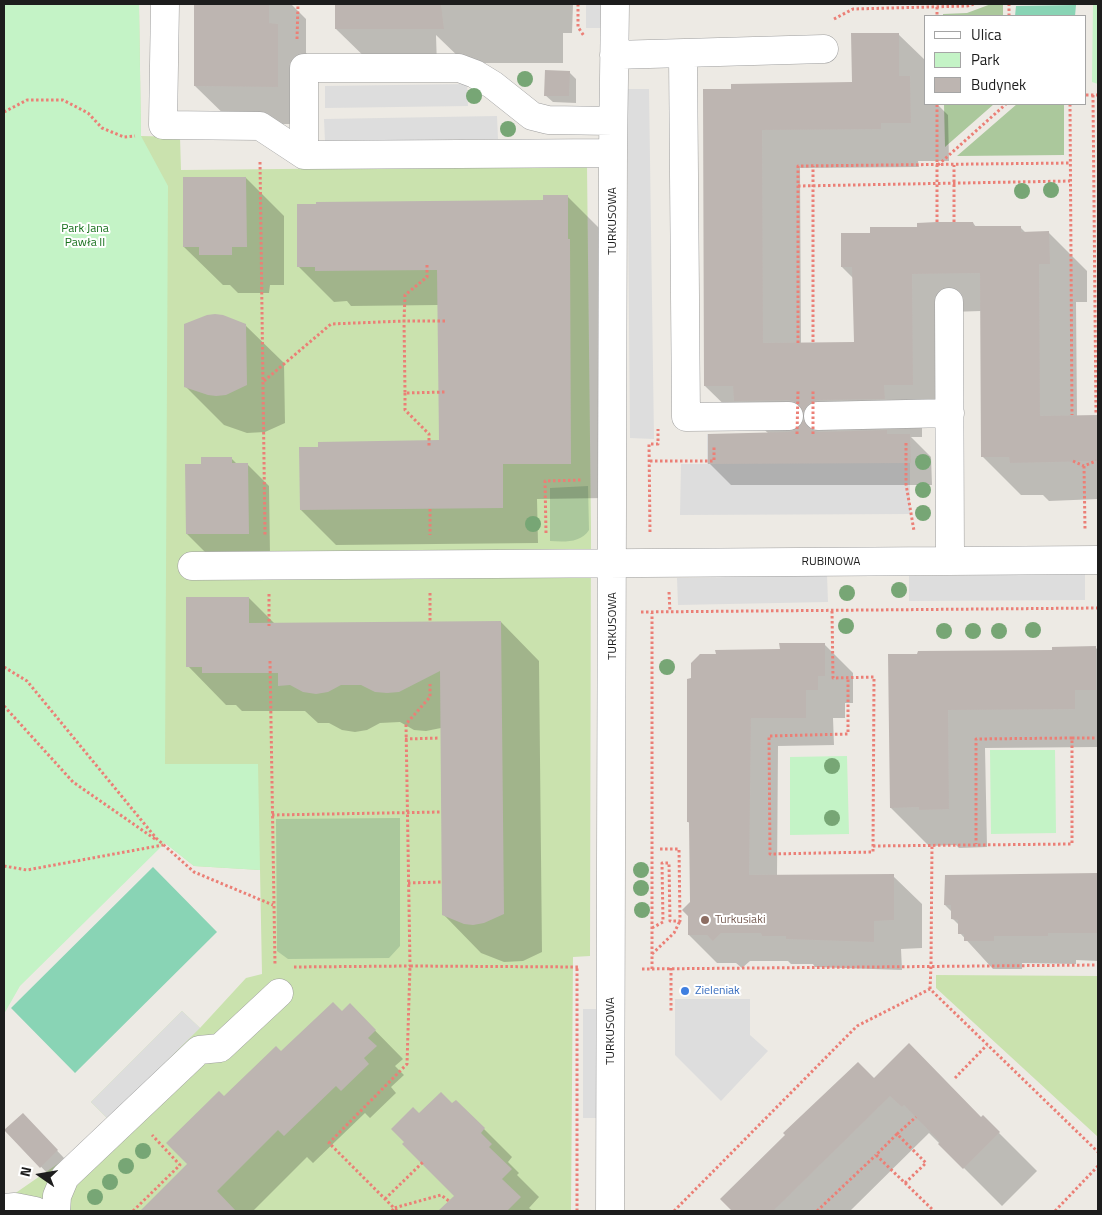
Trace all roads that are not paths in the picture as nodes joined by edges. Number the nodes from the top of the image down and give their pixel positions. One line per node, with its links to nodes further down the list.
1 (166, 4): 8 (street)
2 (615, 4): 3 (street, TURKUSOWA)
3 (614, 48): 5 (street); 6 (street, TURKUSOWA)
4 (824, 49): 5 (street)
5 (683, 54): 12 (street)
6 (613, 122): 7 (street, TURKUSOWA); 8 (street)
7 (613, 153): 8 (street); 15 (street, TURKUSOWA)
8 (304, 154)
9 (949, 302): 10 (street)
10 (950, 413): 11 (street); 14 (street)
11 (815, 423)
12 (794, 432)
13 (1091, 549): 14 (street, RUBINOWA)
14 (950, 561): 15 (street, RUBINOWA)
15 (613, 563): 16 (street, RUBINOWA); 21 (street, TURKUSOWA)
16 (192, 566)
17 (279, 993): 20 (street)
18 (4, 1208): 19 (street)
19 (34, 1211)
20 (56, 1211)
21 (610, 1211)

